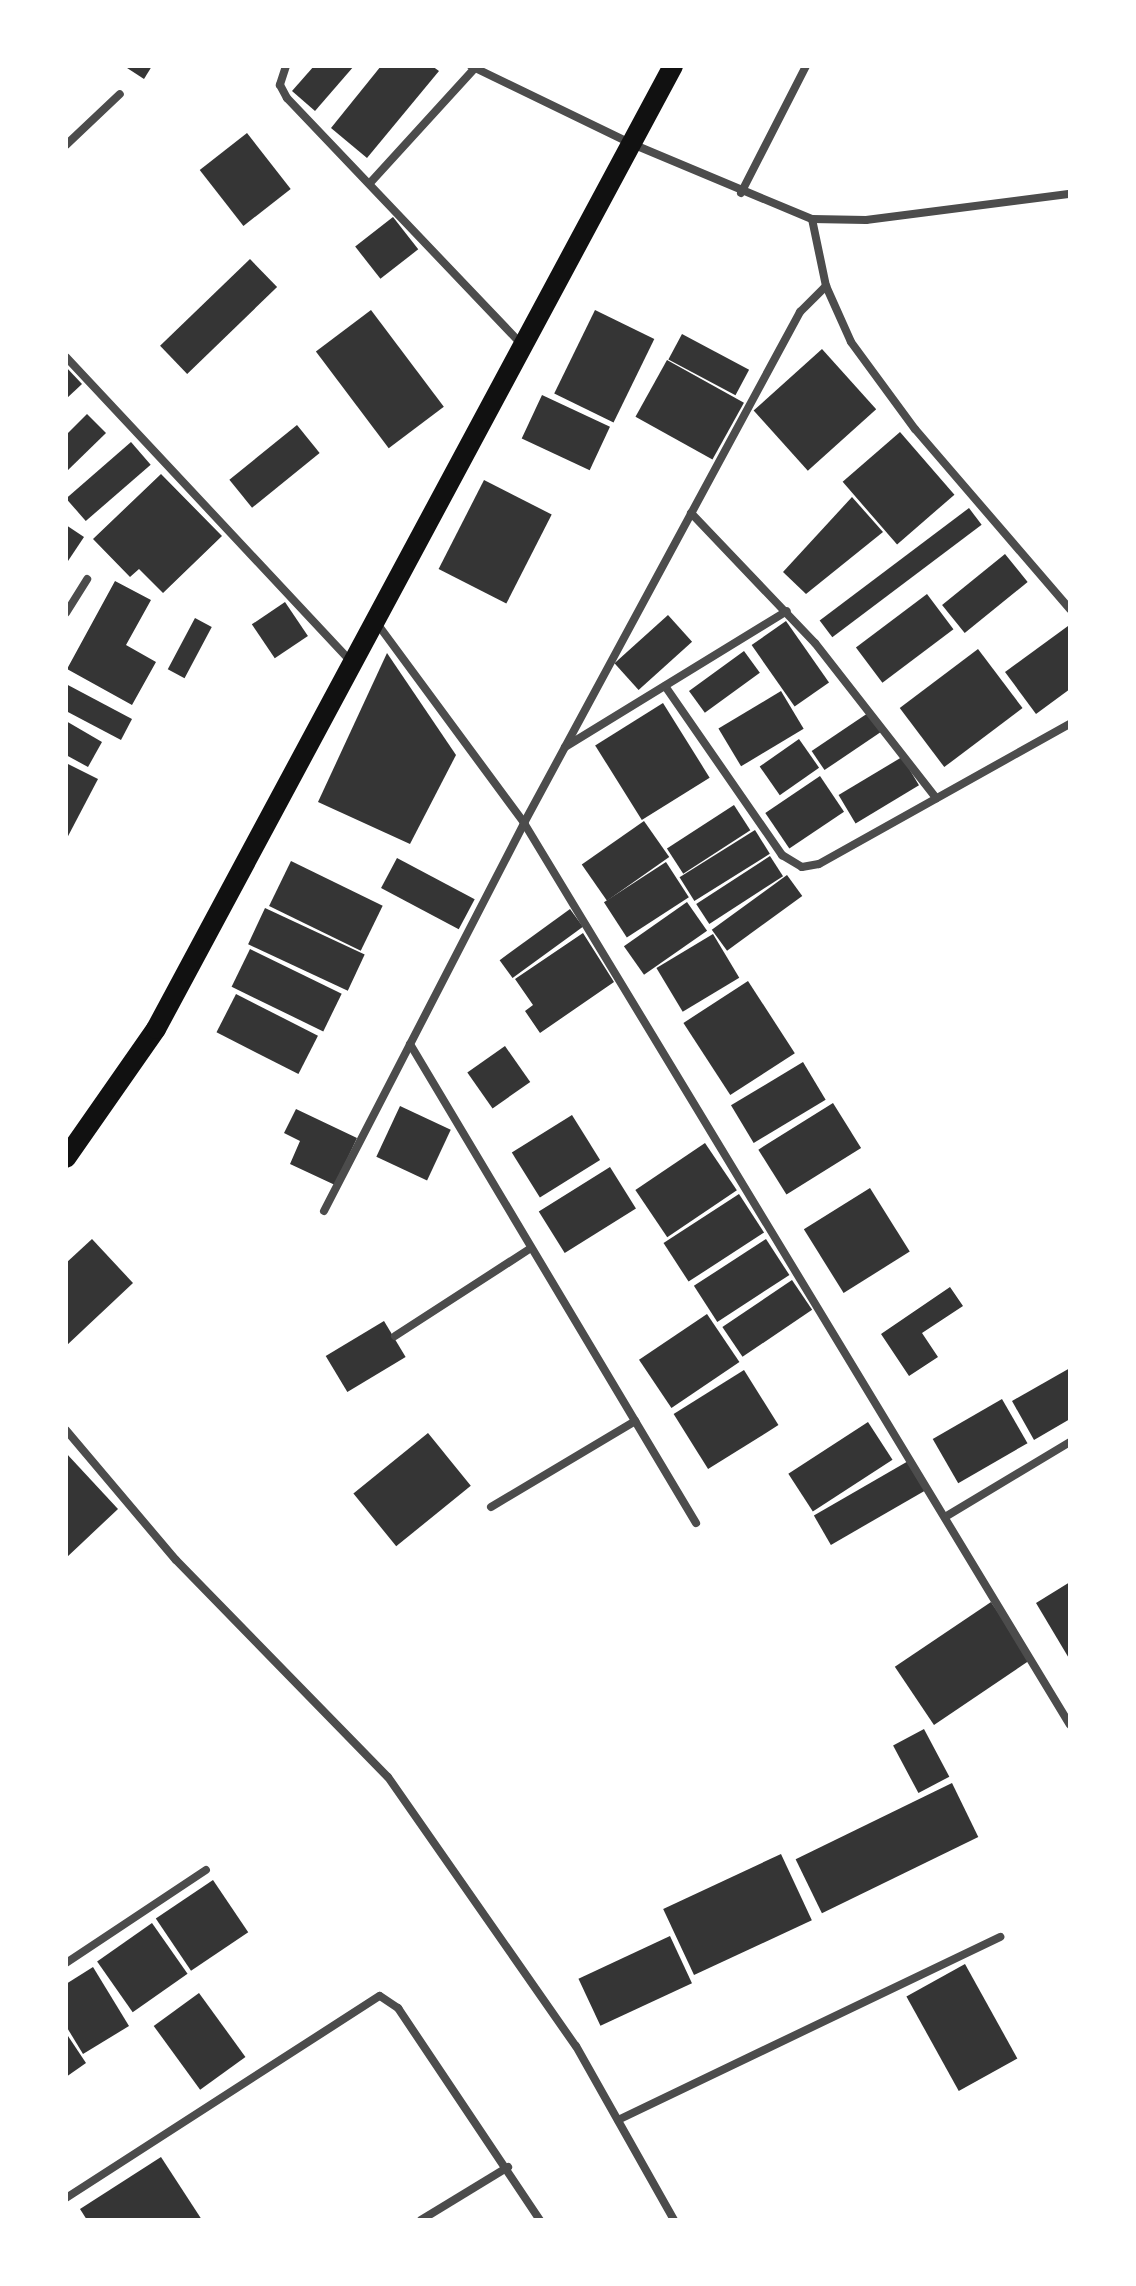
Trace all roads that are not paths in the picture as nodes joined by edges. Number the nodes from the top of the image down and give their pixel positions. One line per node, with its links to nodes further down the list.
1 (286, 66): 8 (street)
2 (673, 66): 6 (main road)
3 (806, 66): 9 (street)
4 (473, 67): 6 (street); 8 (street)
5 (120, 94): 7 (street)
6 (630, 143): 9 (street); 13 (main road)
7 (66, 145)
8 (370, 183): 13 (street)
9 (741, 193): 11 (street)
10 (1070, 194): 11 (street)
11 (812, 219): 12 (street)
12 (826, 286): 15 (street); 17 (street)
13 (521, 344): 20 (main road)
14 (66, 357): 21 (street)
15 (691, 513): 18 (street); 24 (street)
16 (87, 579): 19 (street)
17 (1070, 609)
18 (787, 611): 22 (street); 25 (street)
19 (66, 613)
20 (374, 618): 21 (main road); 26 (street)
21 (351, 662): 28 (main road)
22 (665, 686): 24 (street); 25 (street)
23 (1070, 724): 25 (street)
24 (564, 747): 26 (street)
25 (936, 798)
26 (524, 823): 27 (street); 36 (street)
27 (410, 1044): 29 (street); 30 (street)
28 (66, 1158)
29 (324, 1211)
30 (531, 1248): 31 (street); 32 (street)
31 (395, 1336)
32 (635, 1421): 35 (street); 37 (street)
33 (66, 1430): 42 (street)
34 (1070, 1442): 36 (street)
35 (491, 1507)
36 (945, 1517): 38 (street)
37 (696, 1523)
38 (1070, 1725)
39 (206, 1870): 41 (street)
40 (1000, 1937): 42 (street)
41 (66, 1963)
42 (618, 2120): 47 (street)
43 (508, 2167): 44 (street); 45 (street); 46 (street)
44 (66, 2198)
45 (421, 2220)
46 (540, 2220)
47 (674, 2220)

